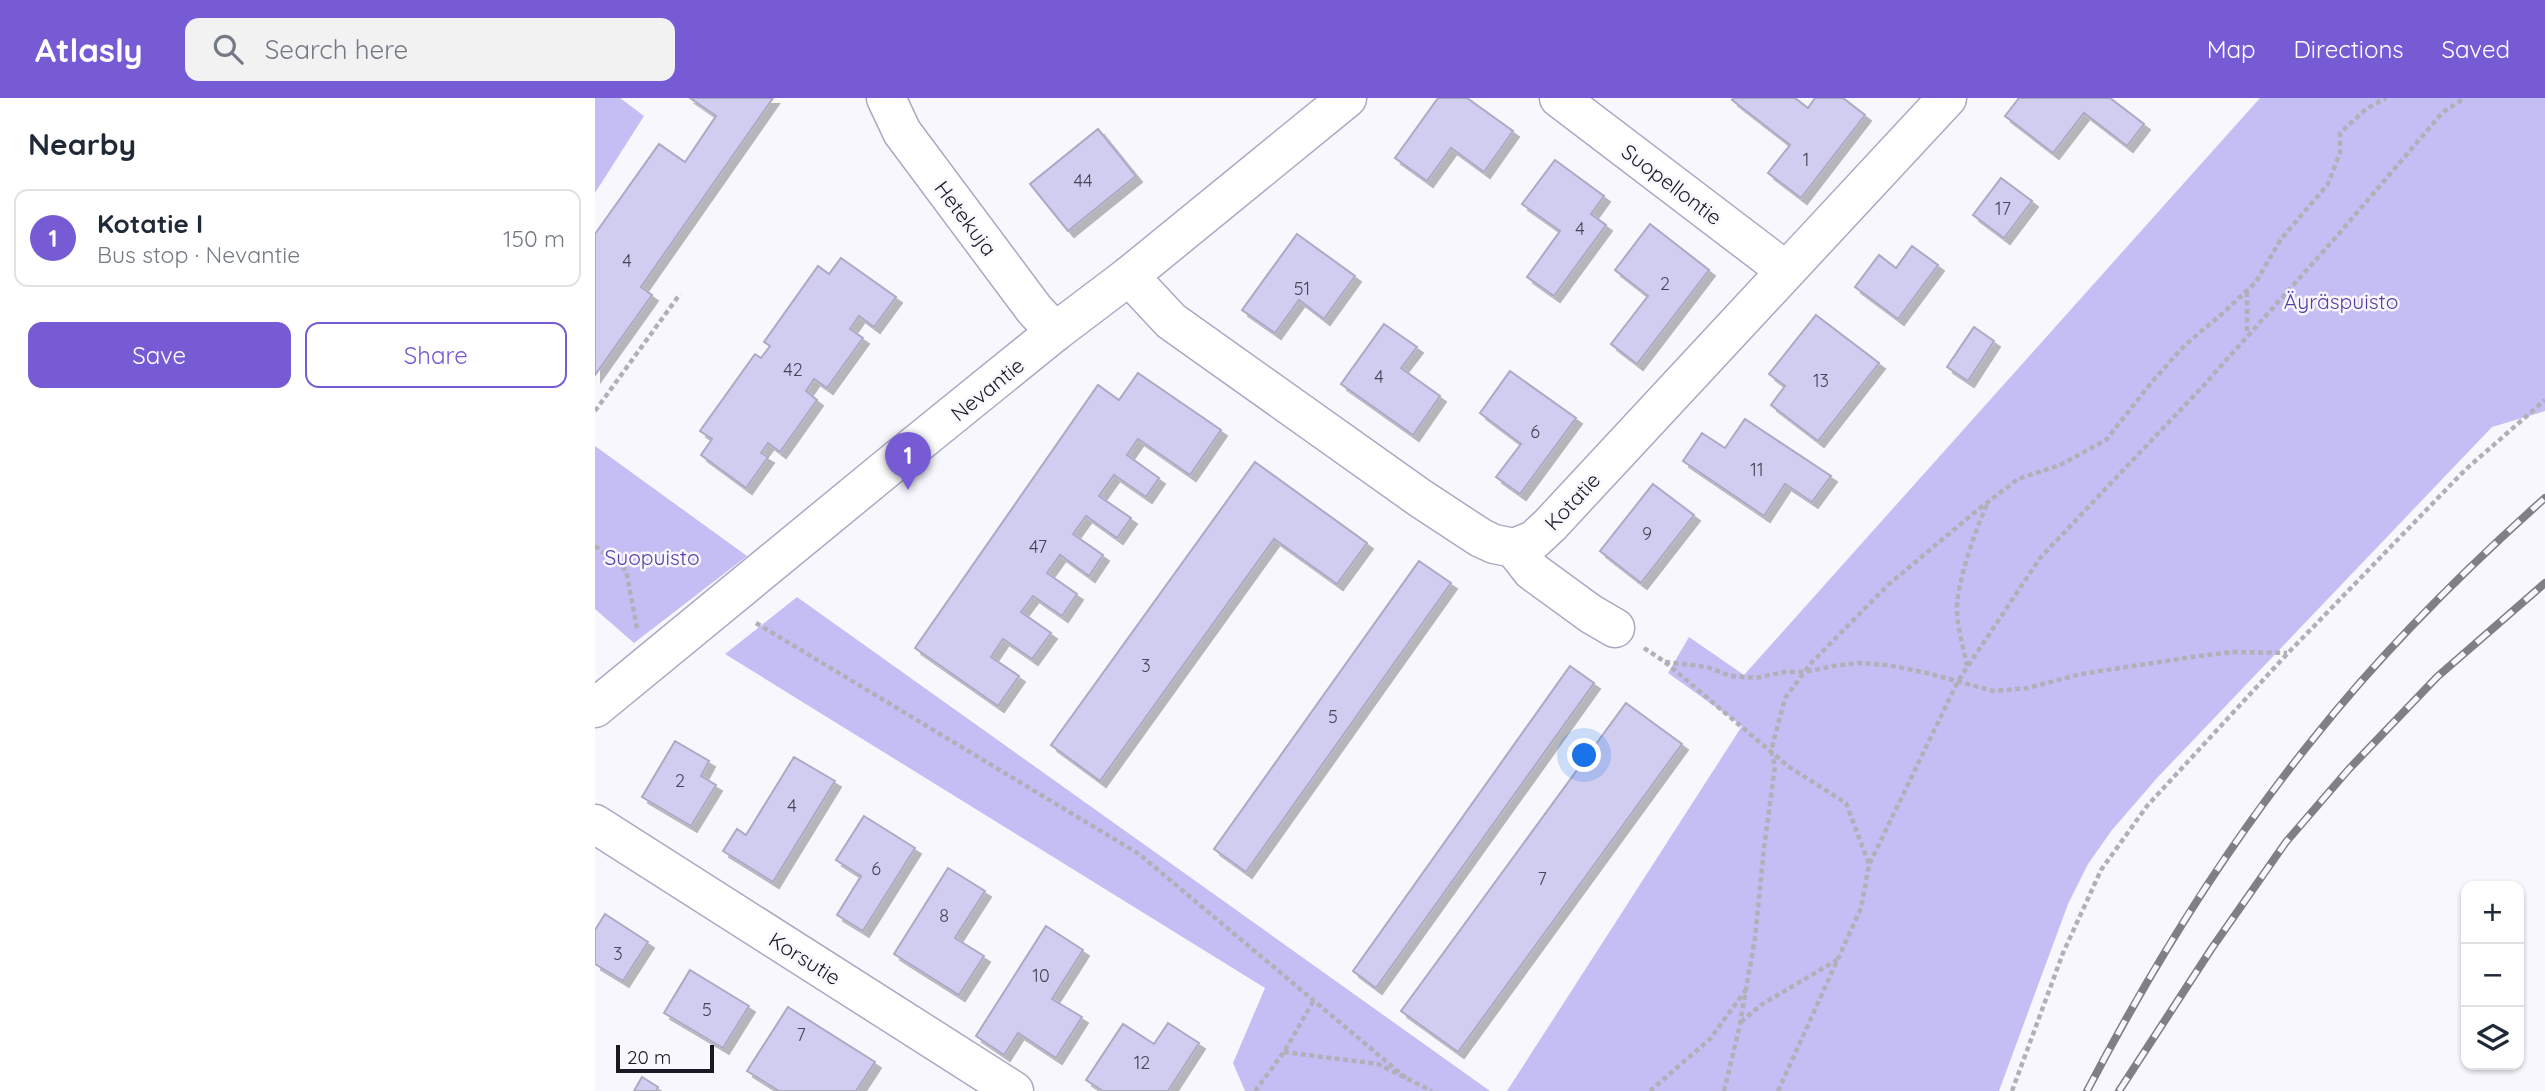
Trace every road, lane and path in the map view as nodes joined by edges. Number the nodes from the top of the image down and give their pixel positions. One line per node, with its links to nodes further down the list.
1 (886, 98): 11 (street, Hetekuja)
2 (1347, 98): 8 (street, Nevantie)
3 (1559, 98): 7 (street, Suopellontie)
4 (1947, 98): 7 (street, Kotatie)
5 (2386, 98): 9 (path)
6 (2465, 98): 12 (path)
7 (1785, 270): 17 (street, Kotatie)
8 (1129, 276): 11 (street, Nevantie); 17 (street)
9 (2247, 291): 12 (path); 15 (path)
10 (680, 294): 14 (path)
11 (1055, 332): 26 (street, Nevantie)
12 (2247, 337): 23 (path)
13 (2545, 400): 21 (path)
14 (595, 411)
15 (1988, 502): 23 (path); 24 (path)
16 (595, 545): 20 (path)
17 (1514, 548): 19 (street)
18 (749, 619): 32 (path)
19 (1615, 628): 22 (path)
20 (639, 640)
21 (2288, 653): 25 (path); 44 (path)
22 (1665, 662): 24 (path); 27 (path)
23 (1967, 667): 25 (path)
24 (1805, 672): 25 (path); 27 (path)
25 (1958, 681): 29 (path)
26 (595, 708)
27 (1771, 751): 29 (path); 31 (path)
28 (595, 824): 37 (street, Korsutie)
29 (1869, 865): 30 (path)
30 (1838, 959): 33 (path); 43 (path)
31 (1747, 987): 33 (path); 41 (path)
32 (1314, 1000): 34 (path); 35 (path)
33 (1741, 1022): 42 (path)
34 (1284, 1052): 35 (path); 38 (path)
35 (1406, 1078): 36 (path)
36 (1417, 1084): 39 (path); 40 (path)
37 (1014, 1091)
38 (1255, 1091)
39 (1424, 1091)
40 (1432, 1091)
41 (1650, 1091)
42 (1724, 1091)
43 (1778, 1091)
44 (2012, 1091)

